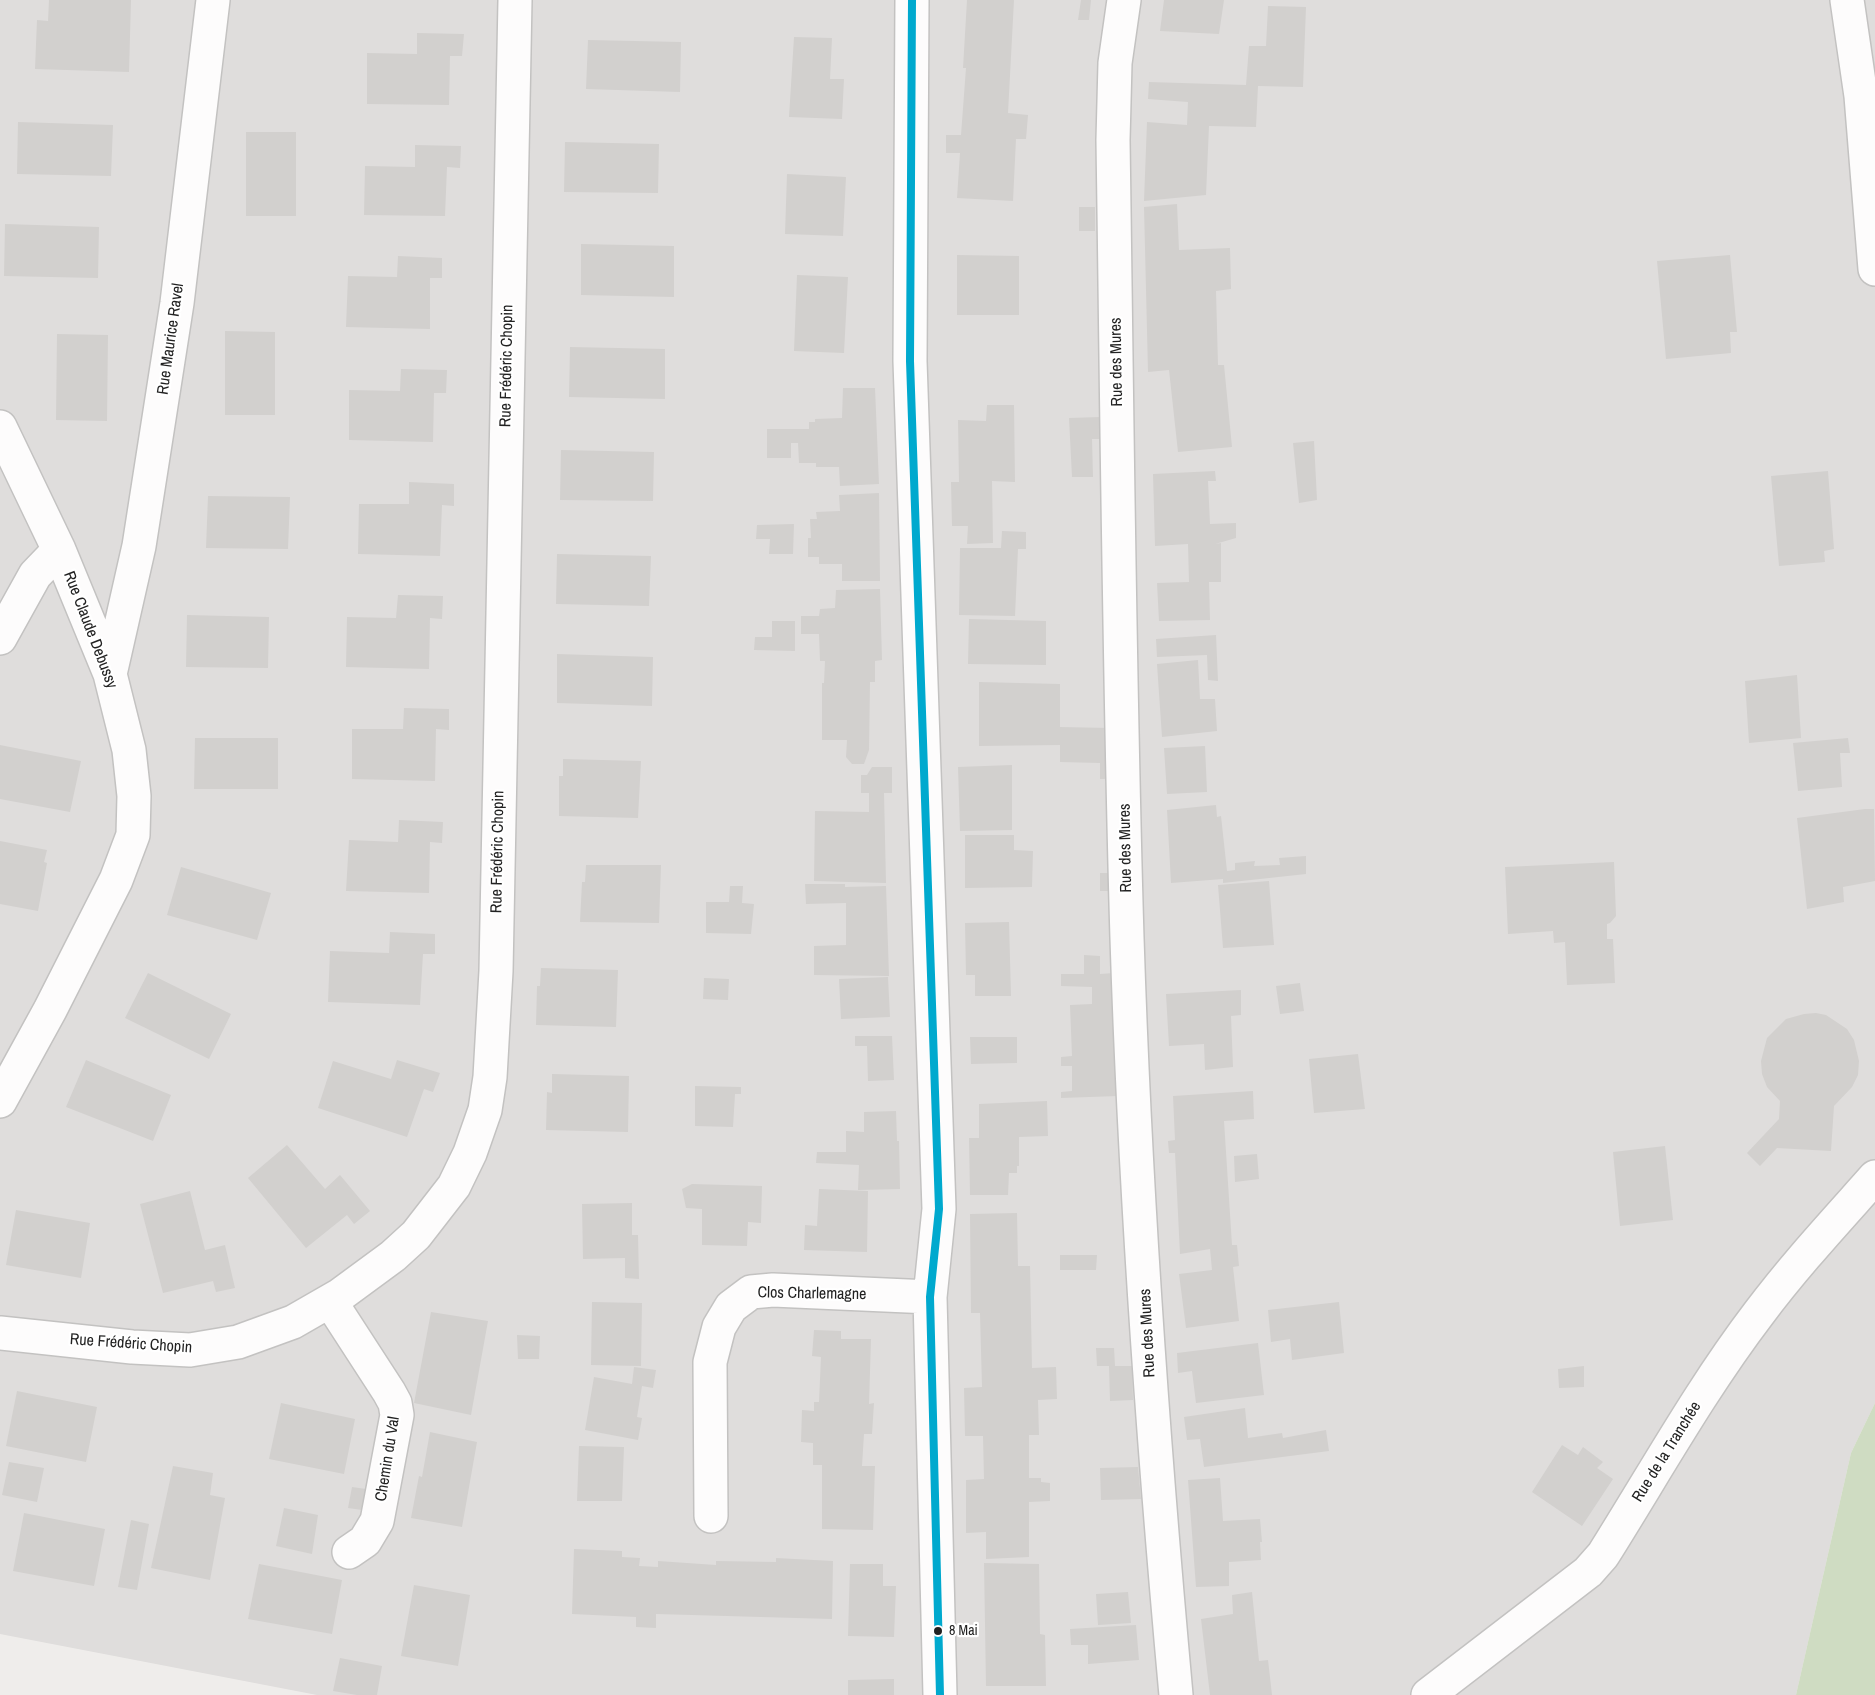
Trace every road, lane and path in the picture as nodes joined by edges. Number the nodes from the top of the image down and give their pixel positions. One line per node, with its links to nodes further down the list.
1 (213, 0): 10 (street, Rue Maurice Ravel)
2 (515, 0): 14 (street, Rue Frédéric Chopin)
3 (912, 0): 13 (street)
4 (1124, 0): 19 (street, Rue des Mures)
5 (1847, 0): 6 (street)
6 (1875, 269)
7 (0, 427): 8 (street, Rue Claude Debussy)
8 (59, 550): 9 (street); 10 (street, Rue Claude Debussy)
9 (0, 638)
10 (110, 674): 11 (street, Rue Claude Debussy)
11 (0, 1101)
12 (1875, 1178): 20 (street, Rue de la Tranchée)
13 (930, 1297): 16 (street, Clos Charlemagne); 18 (street)
14 (330, 1301): 15 (street, Rue Frédéric Chopin); 17 (street, Chemin du Val)
15 (0, 1333)
16 (711, 1516)
17 (349, 1551)
18 (940, 1695)
19 (1176, 1695)
20 (1428, 1695)

